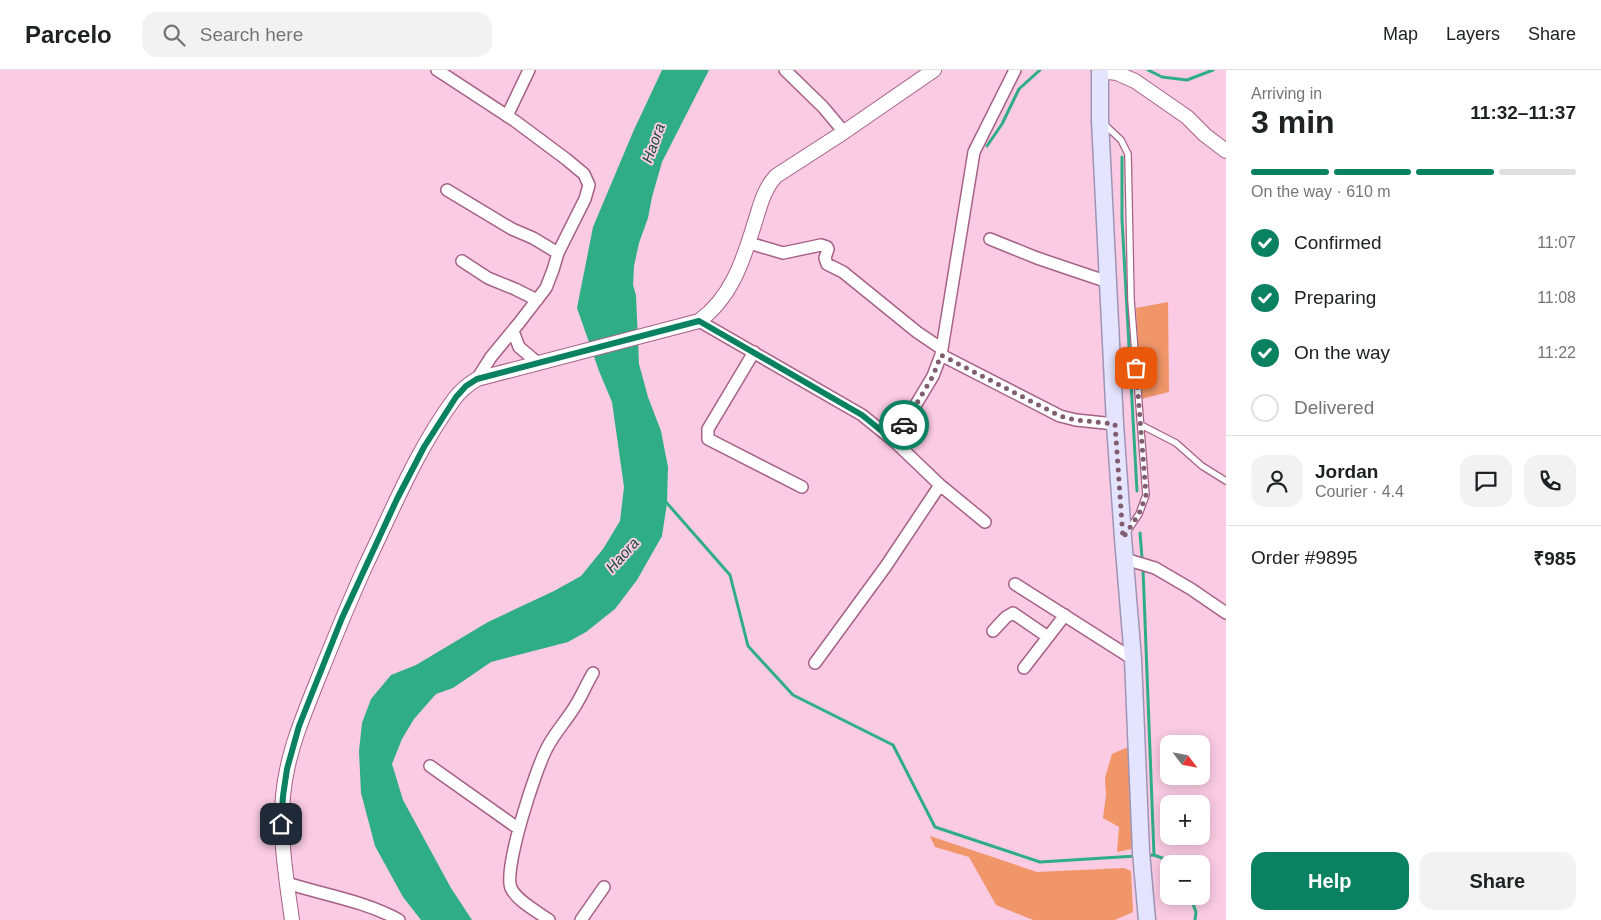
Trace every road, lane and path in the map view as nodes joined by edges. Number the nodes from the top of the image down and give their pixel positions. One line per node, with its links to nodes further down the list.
1 (437, 70): 7 (street)
2 (529, 70): 7 (street)
3 (785, 70): 9 (street)
4 (934, 70): 9 (street)
5 (1015, 70): 21 (street)
6 (1100, 70): 8 (main road); 10 (street)
7 (508, 116): 14 (street)
8 (1100, 120): 16 (main road); 25 (lane)
9 (844, 132): 13 (street)
10 (1226, 151)
11 (447, 190): 14 (street)
12 (990, 239): 16 (street)
13 (749, 243): 18 (street); 21 (street)
14 (558, 253): 17 (street)
15 (462, 261): 17 (street)
16 (1108, 282): 24 (main road)
17 (537, 300): 19 (street)
18 (699, 321): 20 (street); 22 (street)
19 (513, 331): 22 (street); 23 (street)
20 (754, 352): 26 (street); 29 (street)
21 (941, 352): 24 (street); 26 (street)
22 (542, 362): 23 (street)
23 (477, 379): 44 (street)
24 (1115, 424): 31 (main road)
25 (1142, 425): 27 (lane); 31 (lane)
26 (894, 441): 28 (street)
27 (1226, 480)
28 (940, 486): 30 (street); 39 (street)
29 (802, 487)
30 (985, 522)
31 (1123, 538): 32 (main road)
32 (1125, 558): 34 (street); 38 (main road)
33 (1015, 584): 35 (street)
34 (1226, 613)
35 (1065, 615): 37 (street); 38 (street)
36 (993, 631): 37 (street)
37 (1048, 637): 40 (street)
38 (1133, 659): 46 (main road)
39 (815, 664)
40 (1024, 668)
41 (592, 672): 43 (street)
42 (430, 766): 43 (street)
43 (519, 829): 49 (street)
44 (287, 883): 47 (street); 48 (street)
45 (604, 887): 50 (street)
46 (1146, 916)
47 (292, 920)
48 (399, 920)
49 (549, 920)
50 (581, 920)

